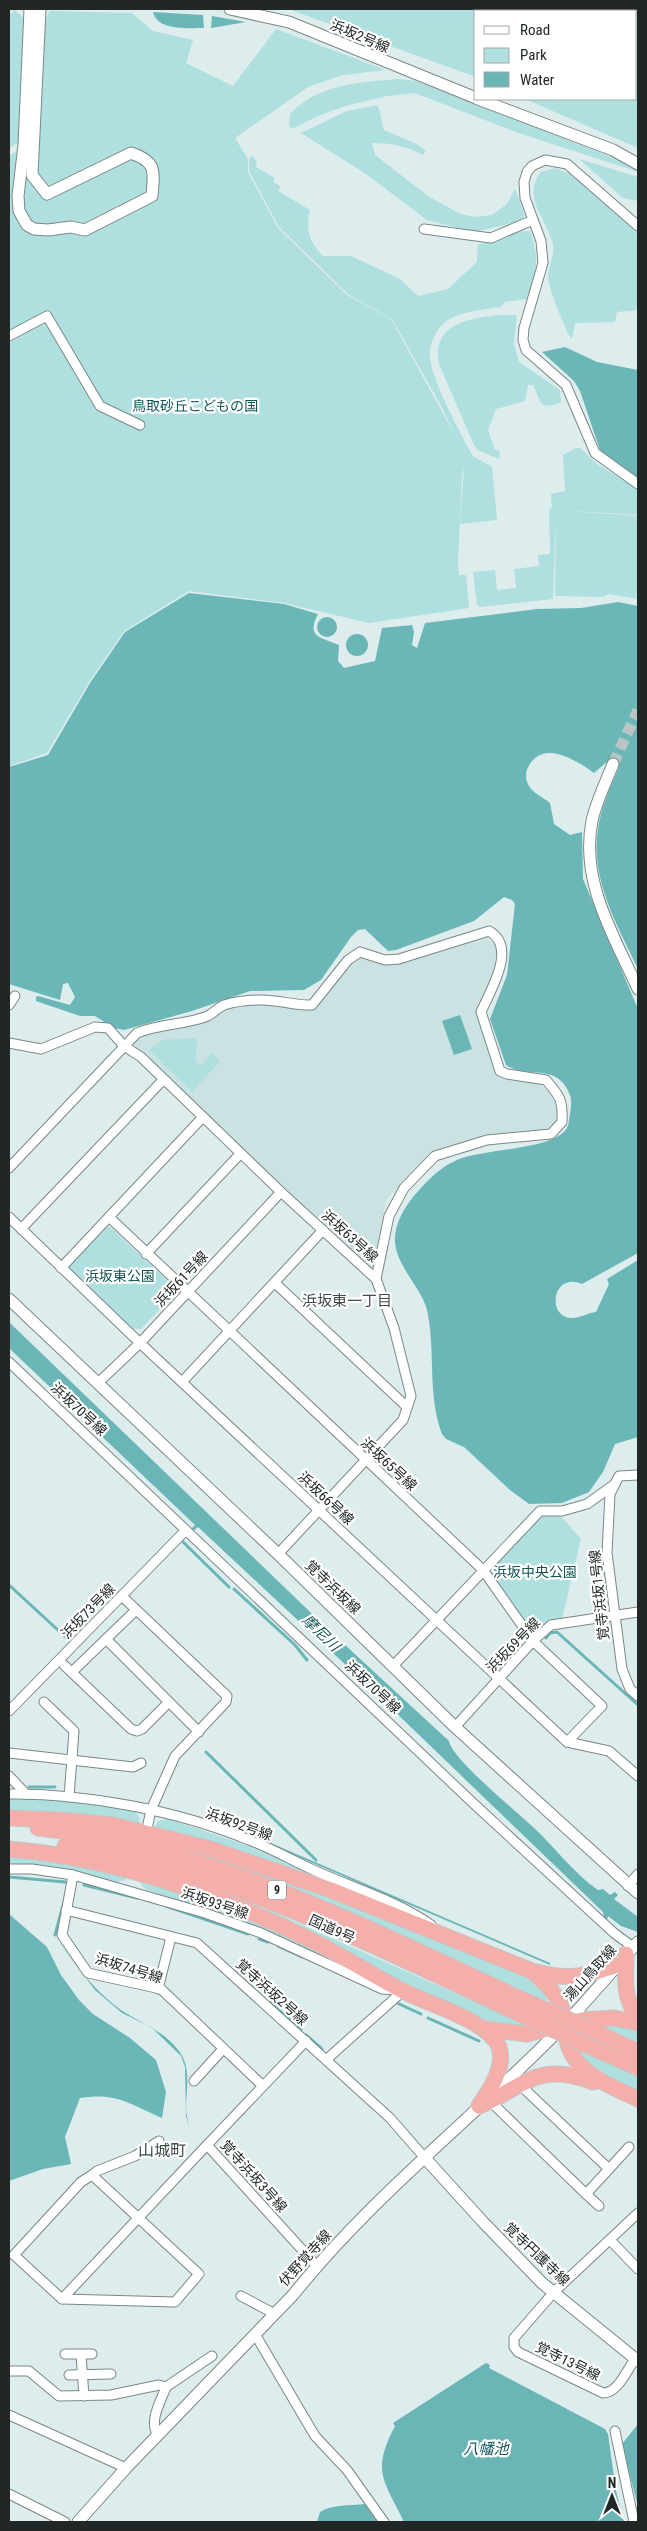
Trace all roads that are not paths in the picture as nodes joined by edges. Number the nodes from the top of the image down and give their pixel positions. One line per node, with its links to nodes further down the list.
1 (30, 9): 2 (street)
2 (40, 9)
3 (230, 9): 4 (street, 浜坂2号線)
4 (474, 97)
5 (482, 100): 6 (street, 浜坂2号線)
6 (638, 164)
7 (533, 220): 8 (street); 9 (street); 12 (street)
8 (638, 226)
9 (424, 229)
10 (9, 336): 11 (street)
11 (140, 425)
12 (638, 484)
13 (613, 764): 14 (street)
14 (638, 989)
15 (15, 996): 16 (street)
16 (9, 1005)
17 (9, 1043): 18 (street, 浜坂63号線)
18 (124, 1046): 19 (street, 浜坂63号線); 22 (street); 30 (street)
19 (163, 1080): 20 (street, 浜坂63号線); 26 (street)
20 (202, 1118): 21 (street, 浜坂63号線); 25 (street)
21 (240, 1154): 23 (street, 浜坂63号線); 28 (street)
22 (9, 1168)
23 (281, 1192): 27 (street, 浜坂63号線); 32 (street, 浜坂61号線)
24 (9, 1217): 26 (street, 浜坂66号線)
25 (108, 1217): 28 (street, 浜坂65号線); 29 (street)
26 (22, 1229): 29 (street, 浜坂66号線)
27 (323, 1230): 30 (street, 浜坂63号線); 31 (street)
28 (146, 1254): 32 (street, 浜坂65号線)
29 (61, 1268): 35 (street, 浜坂66号線)
30 (376, 1279): 39 (street, 浜坂63号線)
31 (274, 1283): 34 (street); 39 (street)
32 (187, 1293): 34 (street, 浜坂65号線); 35 (street, 浜坂61号線)
33 (9, 1299): 38 (street, 覚寺浜坂線)
34 (228, 1331): 37 (street); 40 (street, 浜坂65号線)
35 (140, 1343): 37 (street, 浜坂66号線); 38 (street, 浜坂61号線)
36 (9, 1362): 44 (street, 浜坂70号線)
37 (182, 1382): 43 (street, 浜坂66号線)
38 (98, 1383): 45 (street, 覚寺浜坂線)
39 (407, 1407): 40 (street, 浜坂63号線)
40 (366, 1462): 43 (street, 浜坂63号線); 46 (street, 浜坂65号線)
41 (638, 1476): 42 (street)
42 (615, 1484): 46 (street); 50 (street, 覚寺浜坂1号線)
43 (320, 1510): 45 (street, 浜坂63号線); 51 (street, 浜坂66号線)
44 (186, 1530): 61 (street, 浜坂73号線); 89 (street, 浜坂70号線)
45 (278, 1554): 55 (street, 覚寺浜坂線)
46 (483, 1570): 51 (street); 53 (street, 浜坂65号線)
47 (126, 1600): 48 (street)
48 (136, 1610): 52 (street); 63 (street)
49 (638, 1612): 50 (street, 浜坂69号線)
50 (615, 1615): 53 (street, 浜坂69号線); 58 (street, 覚寺浜坂1号線)
51 (437, 1620): 55 (street); 57 (street, 浜坂66号線)
52 (106, 1639): 56 (street); 60 (street)
53 (533, 1641): 57 (street, 浜坂69号線); 64 (street, 浜坂65号線)
54 (64, 1665): 56 (street)
55 (393, 1666): 62 (street, 覚寺浜坂線)
56 (72, 1672): 60 (street)
57 (499, 1679): 62 (street, 浜坂69号線); 64 (street, 浜坂66号線)
58 (638, 1696)
59 (44, 1702): 66 (street)
60 (169, 1702): 63 (street)
61 (9, 1712)
62 (454, 1727): 83 (street, 覚寺浜坂線)
63 (199, 1732): 73 (street)
64 (567, 1742): 69 (street)
65 (9, 1753): 66 (street)
66 (72, 1761): 67 (street); 72 (street)
67 (141, 1763)
68 (9, 1776): 71 (street)
69 (638, 1776)
70 (9, 1794): 71 (street, 浜坂92号線)
71 (26, 1794): 72 (street, 浜坂92号線)
72 (69, 1796): 73 (street, 浜坂92号線)
73 (151, 1810): 75 (street); 87 (street, 浜坂92号線)
74 (9, 1818): 87 (highway)
75 (148, 1824)
76 (9, 1826): 93 (highway, 国道9号 / 9)
77 (9, 1840): 93 (highway, 国道9号 / 9)
78 (9, 1849): 92 (highway)
79 (9, 1869): 81 (street, 浜坂93号線)
80 (638, 1874): 83 (street)
81 (73, 1875): 84 (street, 浜坂93号線); 86 (street, 浜坂74号線)
82 (133, 1879): 84 (street)
83 (628, 1886): 85 (street, 覚寺浜坂線)
84 (130, 1891): 92 (street, 浜坂93号線)
85 (638, 1893)
86 (66, 1910): 88 (street, 覚寺浜坂2号線); 91 (street, 浜坂74号線)
87 (442, 1934): 90 (highway)
88 (171, 1937): 91 (street); 98 (street, 覚寺浜坂2号線)
89 (629, 1952): 90 (highway); 94 (highway); 96 (street, 湯山鳥取線)
90 (532, 1971): 96 (highway)
91 (158, 1989): 99 (street, 浜坂74号線)
92 (403, 1991): 97 (highway); 101 (street)
93 (527, 2010): 100 (highway, 国道9号 / 9, bridge); 102 (highway, 国道9号 / 9, bridge)
94 (638, 2016)
95 (638, 2022): 96 (highway)
96 (565, 2024): 97 (highway); 106 (highway); 107 (street, 伏野覚寺線)
97 (485, 2029): 107 (highway)
98 (306, 2041): 101 (street, 覚寺浜坂2号線); 105 (street, 覚寺浜坂3号線)
99 (224, 2049): 103 (street); 105 (street, 浜坂74号線)
100 (638, 2052)
101 (327, 2059): 111 (street, 覚寺浜坂2号線)
102 (638, 2068)
103 (194, 2081)
104 (519, 2084): 106 (highway); 107 (highway); 112 (street)
105 (262, 2085): 109 (street, 覚寺浜坂3号線)
106 (636, 2098)
107 (484, 2104): 111 (street, 伏野覚寺線); 114 (street)
108 (159, 2141): 113 (street)
109 (207, 2145): 117 (street); 120 (street, 覚寺浜坂3号線)
110 (629, 2148): 112 (street)
111 (424, 2157): 120 (street, 伏野覚寺線); 122 (street, 覚寺円護寺線)
112 (609, 2169): 114 (street)
113 (92, 2175): 117 (street); 119 (street)
114 (586, 2194): 115 (street)
115 (599, 2206)
116 (638, 2213): 118 (street)
117 (139, 2218): 124 (street); 124 (street)
118 (610, 2240): 121 (street); 122 (street)
119 (12, 2253): 124 (street)
120 (316, 2265): 125 (street, 伏野覚寺線)
121 (638, 2269)
122 (554, 2292): 131 (street, 覚寺円護寺線); 131 (street, 覚寺13号線)
123 (241, 2296): 125 (street)
124 (62, 2299)
125 (274, 2314): 126 (street, 伏野覚寺線)
126 (255, 2334): 140 (street, 伏野覚寺線); 145 (street)
127 (65, 2354): 129 (street)
128 (92, 2354): 129 (street)
129 (81, 2355): 133 (street)
130 (212, 2356): 136 (street)
131 (637, 2360)
132 (9, 2370): 137 (street)
133 (82, 2374): 134 (street); 135 (street); 137 (street)
134 (111, 2374)
135 (69, 2375)
136 (166, 2387): 137 (street); 140 (street)
137 (84, 2396)
138 (9, 2415): 141 (street)
139 (615, 2431): 146 (street)
140 (158, 2435): 141 (street, 伏野覚寺線)
141 (126, 2468): 143 (street, 伏野覚寺線)
142 (9, 2494): 144 (street)
143 (82, 2521)
144 (65, 2522)
145 (384, 2522)
146 (634, 2522)

